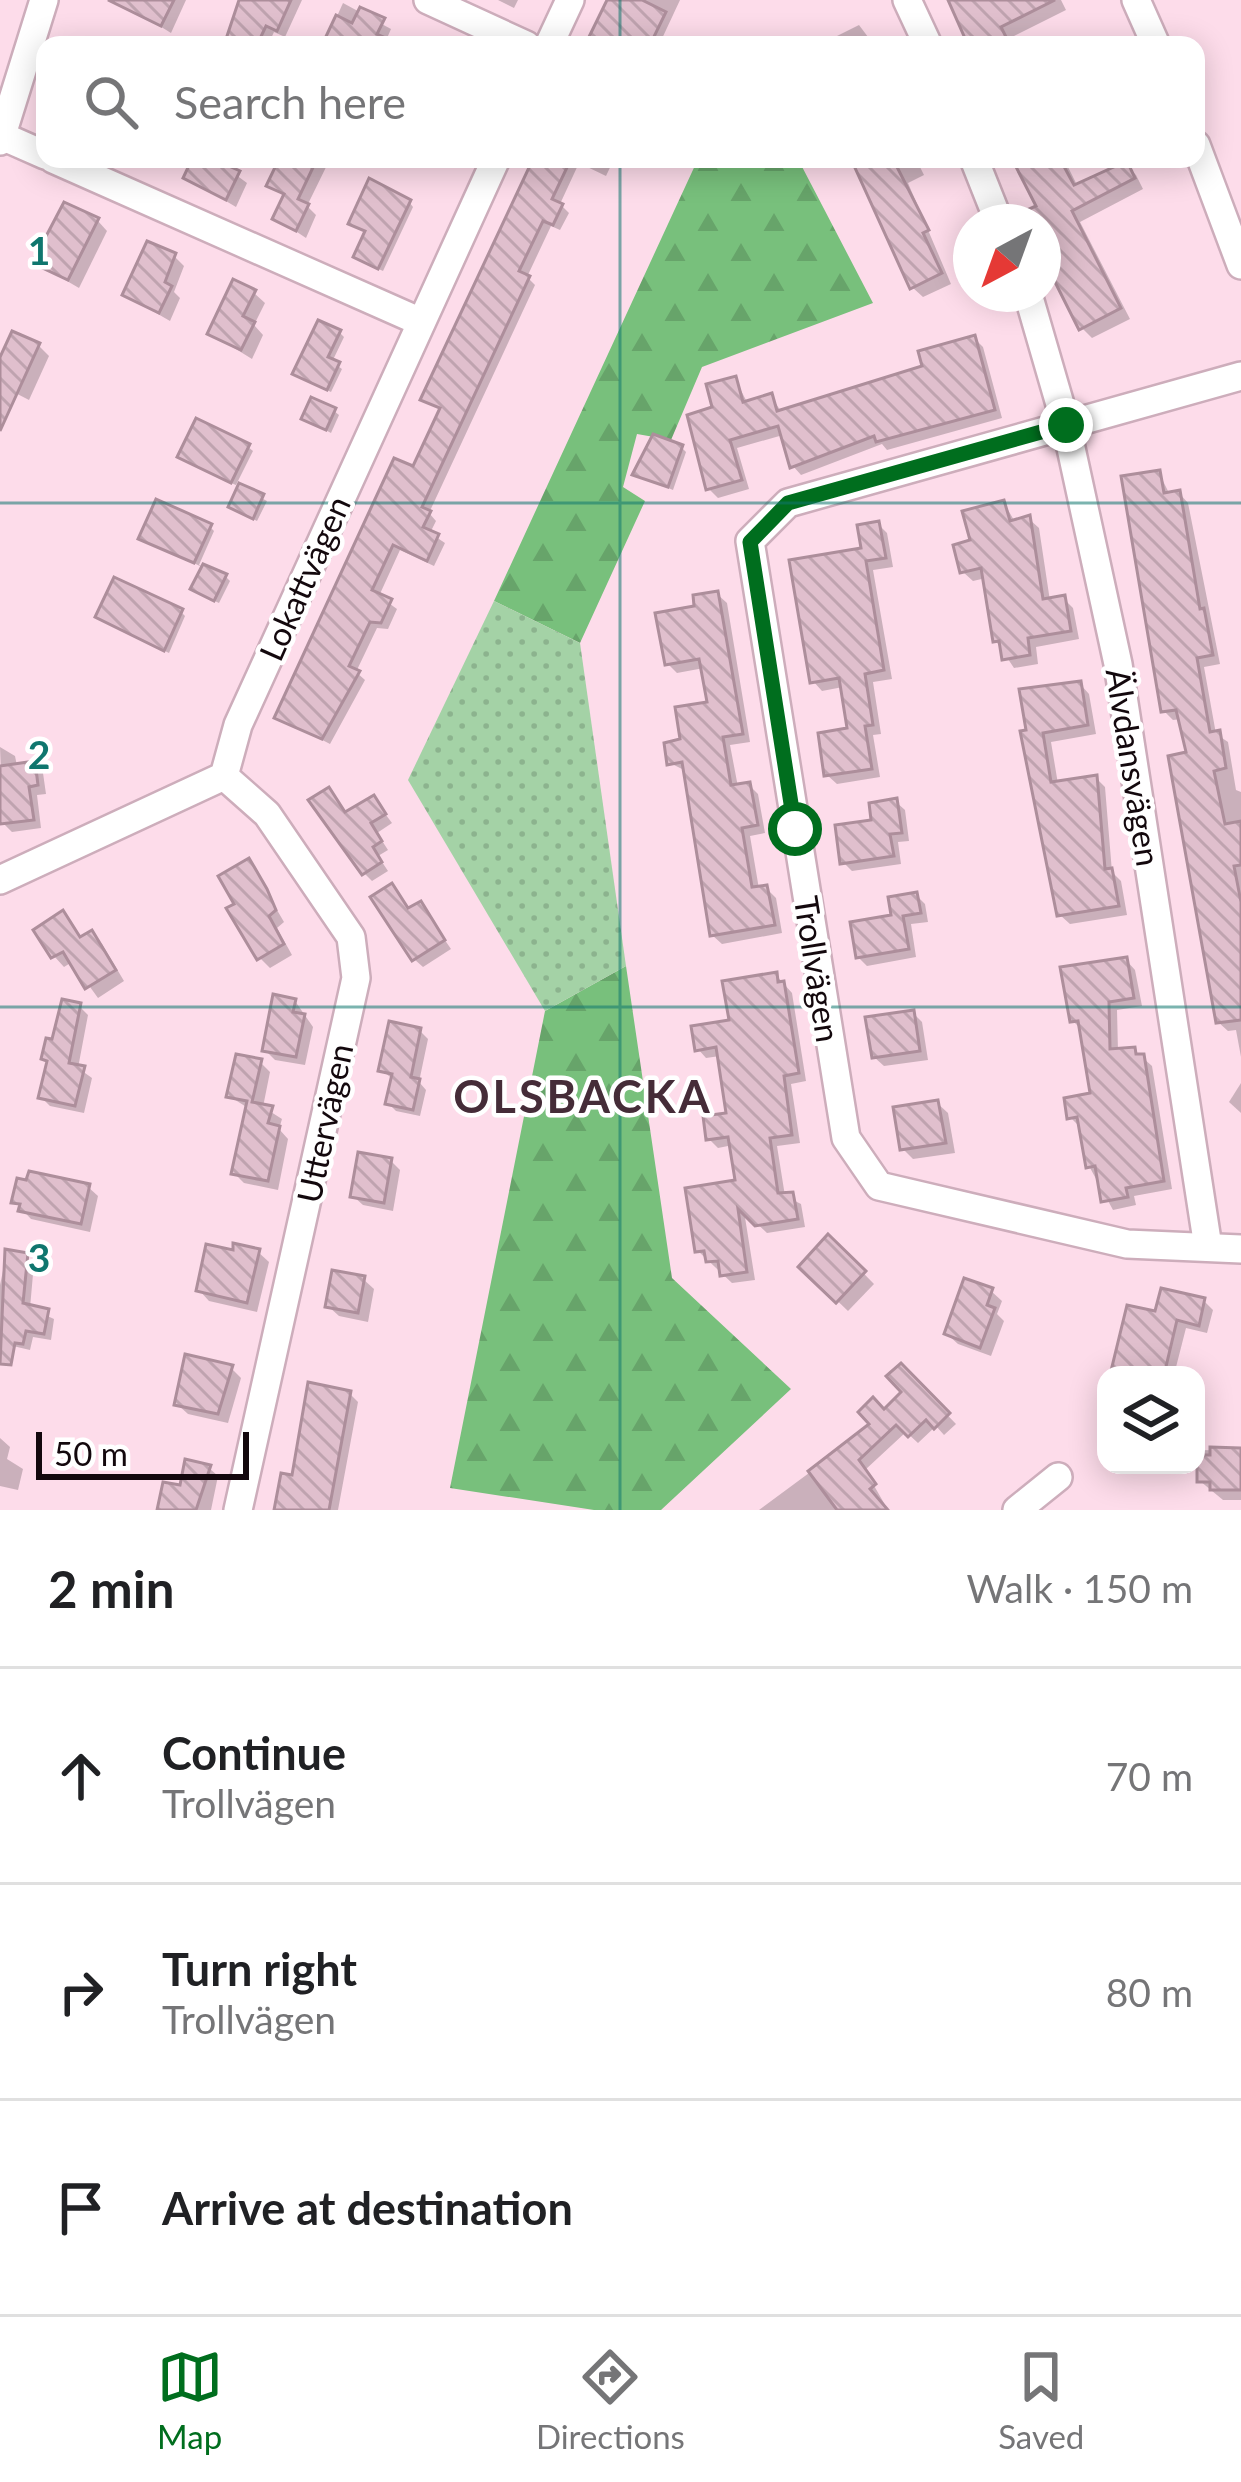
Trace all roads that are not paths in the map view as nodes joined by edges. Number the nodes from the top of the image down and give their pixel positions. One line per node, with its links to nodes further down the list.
1 (44, 0): 10 (street)
2 (428, 0): 6 (street)
3 (570, 0): 7 (street)
4 (908, 0): 8 (street)
5 (1136, 0): 9 (street)
6 (506, 36)
7 (553, 36)
8 (924, 36)
9 (1152, 36)
10 (1, 139): 11 (street)
11 (36, 152)
12 (74, 168): 19 (street)
13 (492, 168): 19 (street, Lokattvägen)
14 (978, 168): 16 (street)
15 (1205, 168): 17 (street)
16 (992, 204)
17 (1241, 265)
18 (1033, 312): 21 (street, Älvdansvägen)
19 (421, 322): 22 (street, Lokattvägen)
20 (1241, 376): 21 (street, Trollvägen)
21 (1066, 425): 24 (street, Älvdansvägen); 24 (street, Trollvägen)
22 (224, 776): 23 (street); 27 (street, Uttervägen)
23 (0, 880)
24 (1208, 1247): 25 (street, Trollvägen)
25 (1241, 1250)
26 (1058, 1477): 28 (street)
27 (238, 1510)
28 (1017, 1510)

